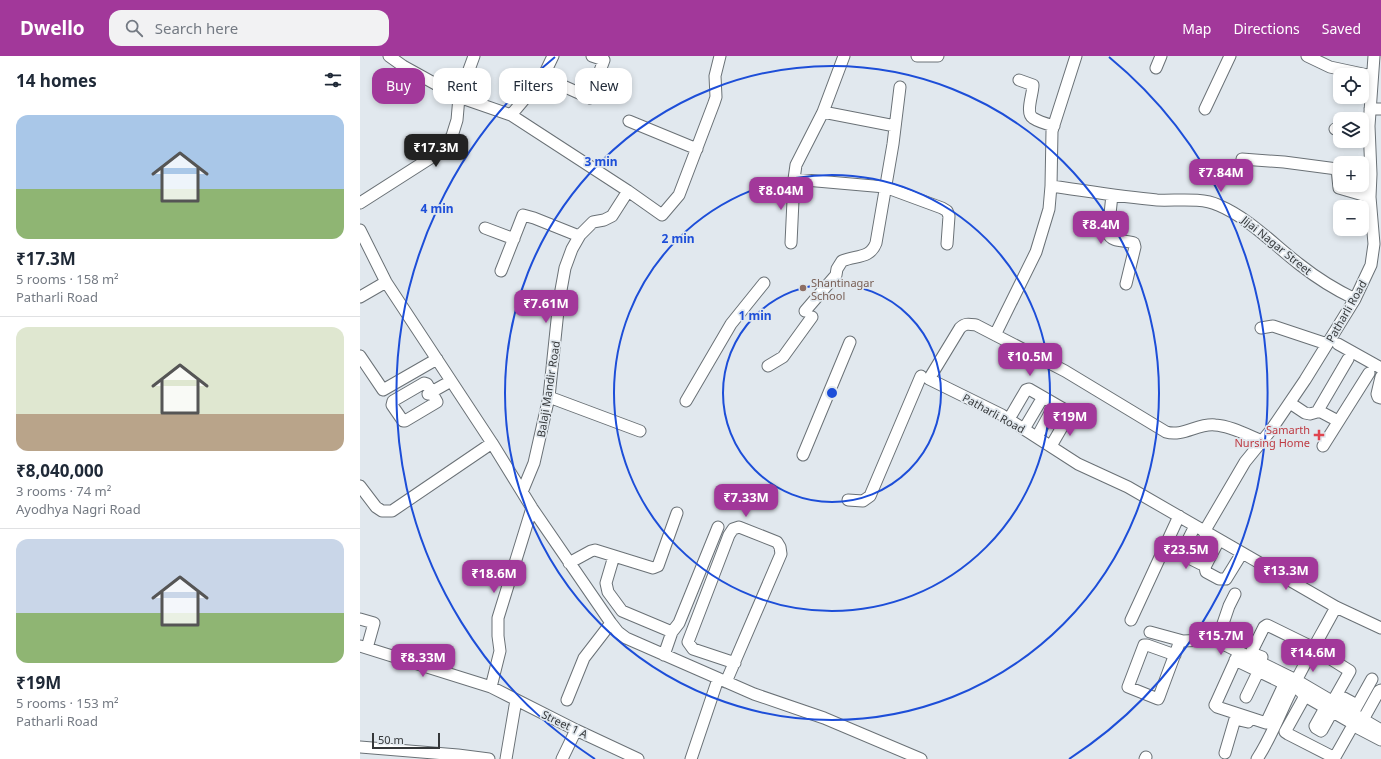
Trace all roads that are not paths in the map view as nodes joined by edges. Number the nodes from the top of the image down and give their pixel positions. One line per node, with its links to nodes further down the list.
1 (388, 56): 19 (street)
2 (474, 56): 14 (street)
3 (553, 56): 15 (street)
4 (592, 56): 21 (street)
5 (720, 56): 34 (street)
6 (844, 56): 27 (street)
7 (918, 56): 8 (street)
8 (938, 56)
9 (1076, 56): 32 (street)
10 (1161, 56): 16 (street)
11 (1230, 56): 25 (street)
12 (1307, 56): 17 (street)
13 (1374, 56): 17 (street, Patharli Road)
14 (469, 68)
15 (547, 68)
16 (1156, 68)
17 (1372, 76): 26 (street, Patharli Road)
18 (1019, 80): 32 (street)
19 (433, 81)
20 (900, 87): 31 (street)
21 (567, 88)
22 (458, 104): 43 (street)
23 (479, 104): 28 (street)
24 (520, 104): 28 (street)
25 (1204, 109)
26 (1376, 109): 30 (street, Patharli Road)
27 (823, 112): 31 (street); 37 (street)
28 (511, 115): 40 (street)
29 (629, 121): 34 (street)
30 (1369, 121)
31 (896, 126): 39 (street)
32 (1054, 126): 38 (street)
33 (1369, 140): 36 (street, Patharli Road)
34 (696, 149): 40 (street)
35 (1242, 159): 42 (street)
36 (1376, 174): 42 (street, Patharli Road)
37 (794, 179): 39 (street); 48 (street)
38 (1051, 186): 41 (street, Jijai Nagar Street); 57 (street)
39 (885, 187): 49 (street); 63 (street)
40 (628, 191): 46 (street, Balaji Mandir Road)
41 (1112, 195): 53 (street); 55 (street, Jijai Nagar Street)
42 (1370, 197): 55 (street, Patharli Road)
43 (360, 203)
44 (485, 228): 47 (street)
45 (360, 230): 51 (street)
46 (580, 236): 47 (street); 72 (street, Balaji Mandir Road)
47 (514, 239): 50 (street)
48 (791, 243)
49 (947, 244)
50 (501, 271)
51 (386, 282): 54 (street); 62 (street)
52 (764, 283): 74 (street)
53 (1126, 284)
54 (360, 297)
55 (1355, 299): 59 (street, Patharli Road)
56 (1261, 328): 59 (street)
57 (995, 335): 66 (street); 83 (street)
58 (850, 342): 87 (street)
59 (1333, 344): 64 (street); 75 (street, Patharli Road)
60 (360, 356): 62 (street)
61 (1348, 359): 77 (street)
62 (437, 360): 68 (street)
63 (768, 366)
64 (1381, 368)
65 (1369, 373): 69 (street)
66 (925, 377): 78 (street, Patharli Road); 90 (street)
67 (1381, 377): 71 (street)
68 (451, 381): 70 (street); 84 (street)
69 (1362, 384): 71 (street); 79 (street)
70 (430, 393)
71 (1379, 395)
72 (549, 397): 81 (street); 89 (street, Balaji Mandir Road)
73 (1043, 397): 76 (street); 78 (street); 80 (street)
74 (686, 401)
75 (1290, 403): 77 (street); 83 (street, Patharli Road)
76 (1055, 404): 82 (street); 85 (street)
77 (1317, 412): 79 (street)
78 (1009, 419): 80 (street, Patharli Road)
79 (1338, 421): 86 (street)
80 (1024, 429): 82 (street, Patharli Road)
81 (640, 431)
82 (1037, 437): 85 (street, Patharli Road)
83 (1262, 441): 95 (street, Patharli Road)
84 (492, 443): 88 (street); 89 (street)
85 (1051, 446): 93 (street, Patharli Road)
86 (1323, 446)
87 (803, 454)
88 (360, 486)
89 (522, 492): 91 (street)
90 (848, 500)
91 (532, 508): 99 (street); 120 (street)
92 (677, 513): 98 (street)
93 (1179, 516): 95 (street, Patharli Road); 103 (street)
94 (718, 527): 106 (street)
95 (1199, 529): 96 (street, Patharli Road); 96 (street)
96 (1218, 539): 97 (street, Patharli Road); 97 (street)
97 (1242, 553): 101 (street, Patharli Road)
98 (614, 556): 99 (street); 106 (street)
99 (569, 563): 104 (street)
100 (1235, 594): 109 (street)
101 (1336, 607): 105 (street, Patharli Road); 111 (street)
102 (360, 618): 110 (street)
103 (1131, 620)
104 (611, 623): 112 (street); 126 (street)
105 (1381, 628)
106 (672, 632): 112 (street)
107 (1150, 632): 108 (street)
108 (1180, 641): 109 (street); 113 (street)
109 (1217, 641): 114 (street)
110 (363, 647): 120 (street, Street 1 A)
111 (1314, 648): 116 (street); 117 (street)
112 (664, 655): 119 (street)
113 (1175, 655): 113 (street)
114 (1237, 656): 116 (street); 117 (street)
115 (735, 663): 115 (street); 119 (street)
116 (1264, 665): 117 (street); 124 (street)
117 (1289, 677): 121 (street); 123 (street); 132 (street)
118 (1372, 678): 128 (street)
119 (722, 680): 142 (street); 143 (street)
120 (492, 687): 125 (street, Street 1 A)
121 (1319, 689): 127 (street); 127 (street)
122 (1381, 690): 129 (street)
123 (1305, 696): 127 (street); 127 (street)
124 (1246, 698)
125 (516, 700): 131 (street, Street 1 A); 139 (street)
126 (567, 700)
127 (1334, 703): 128 (street)
128 (1355, 709): 129 (street)
129 (1363, 720): 130 (street); 133 (street); 134 (street); 145 (street)
130 (1381, 722)
131 (576, 730): 140 (street); 141 (street, Street 1 A)
132 (1272, 730): 136 (street); 144 (street)
133 (1381, 730)
134 (1381, 740)
135 (360, 747): 137 (street)
136 (1225, 753)
137 (458, 757): 138 (street)
138 (489, 759)
139 (506, 759)
140 (562, 759)
141 (638, 759)
142 (691, 759)
143 (922, 759)
144 (1257, 759)
145 (1343, 759)

